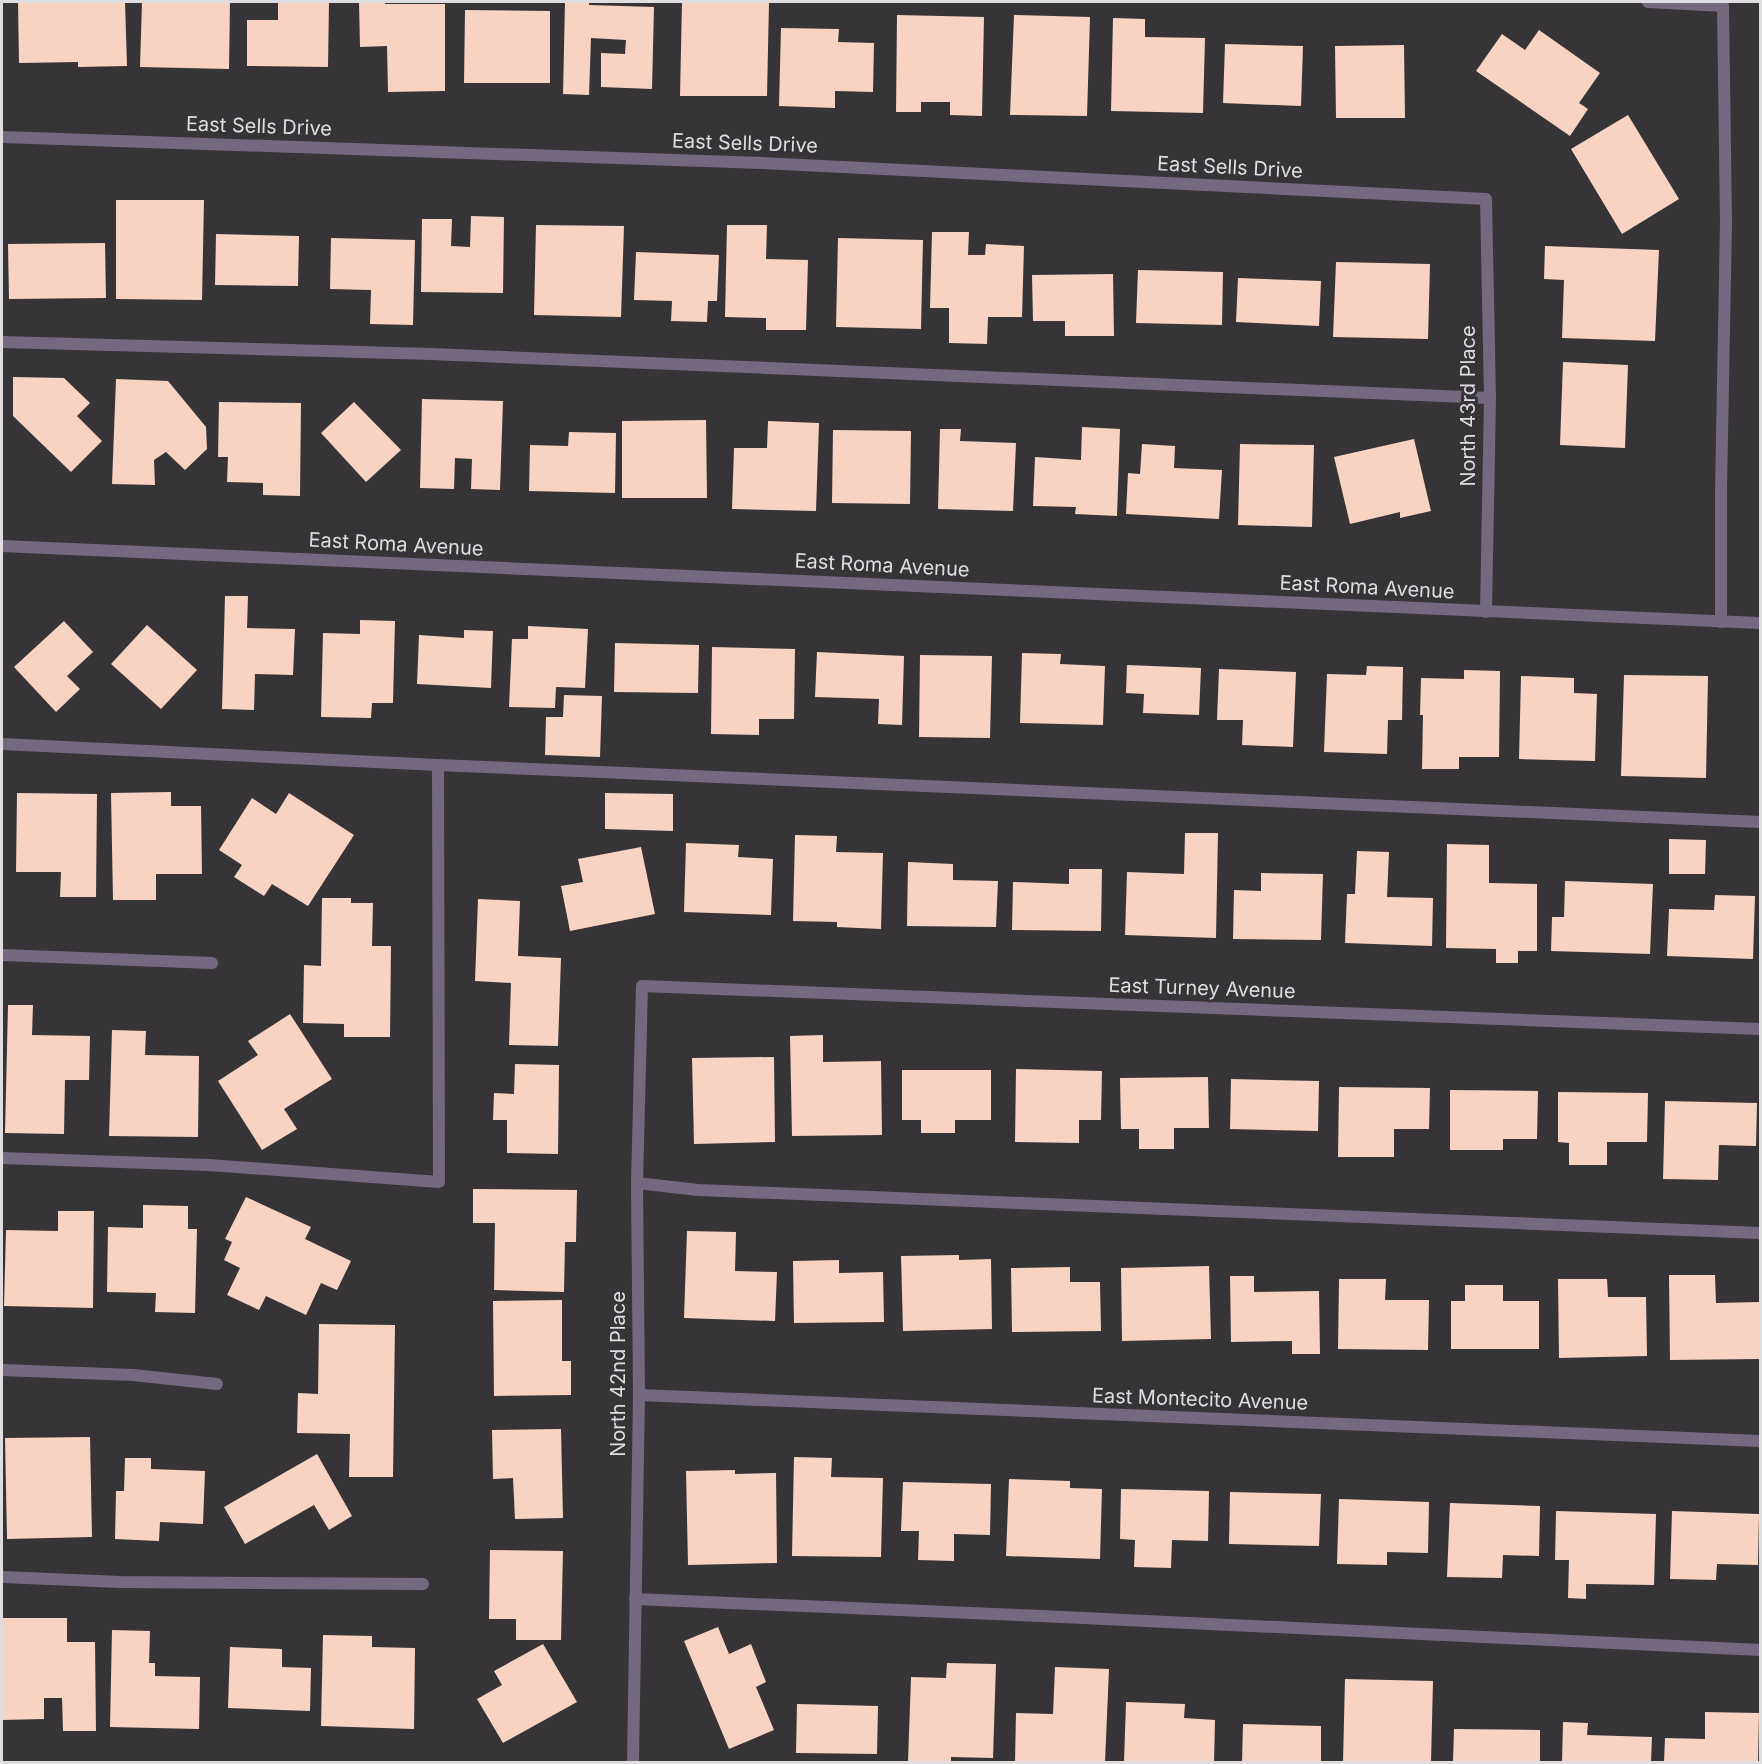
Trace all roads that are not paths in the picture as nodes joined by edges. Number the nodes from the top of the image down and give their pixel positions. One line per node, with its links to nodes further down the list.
1 (1648, 2): 8 (street)
2 (2, 137): 3 (street, East Sells Drive)
3 (1486, 200): 5 (street, North 43rd Place)
4 (2, 342): 5 (street)
5 (1490, 398): 7 (street, North 43rd Place)
6 (2, 546): 7 (street, East Roma Avenue)
7 (1486, 612): 8 (street, East Roma Avenue)
8 (1721, 622): 9 (street, East Roma Avenue)
9 (1761, 623)
10 (2, 744): 11 (street)
11 (438, 765): 12 (street); 17 (street)
12 (1761, 822)
13 (2, 955): 14 (street)
14 (212, 963)
15 (642, 986): 16 (street, East Turney Avenue); 18 (street, North 42nd Place)
16 (1761, 1029)
17 (2, 1158)
18 (637, 1184): 19 (street); 22 (street, North 42nd Place)
19 (1761, 1233)
20 (2, 1370): 21 (street)
21 (217, 1384)
22 (639, 1395): 23 (street, East Montecito Avenue); 26 (street, North 42nd Place)
23 (1761, 1441)
24 (2, 1577): 25 (street)
25 (423, 1584)
26 (635, 1599): 27 (street); 28 (street, North 42nd Place)
27 (1761, 1650)
28 (633, 1762)

